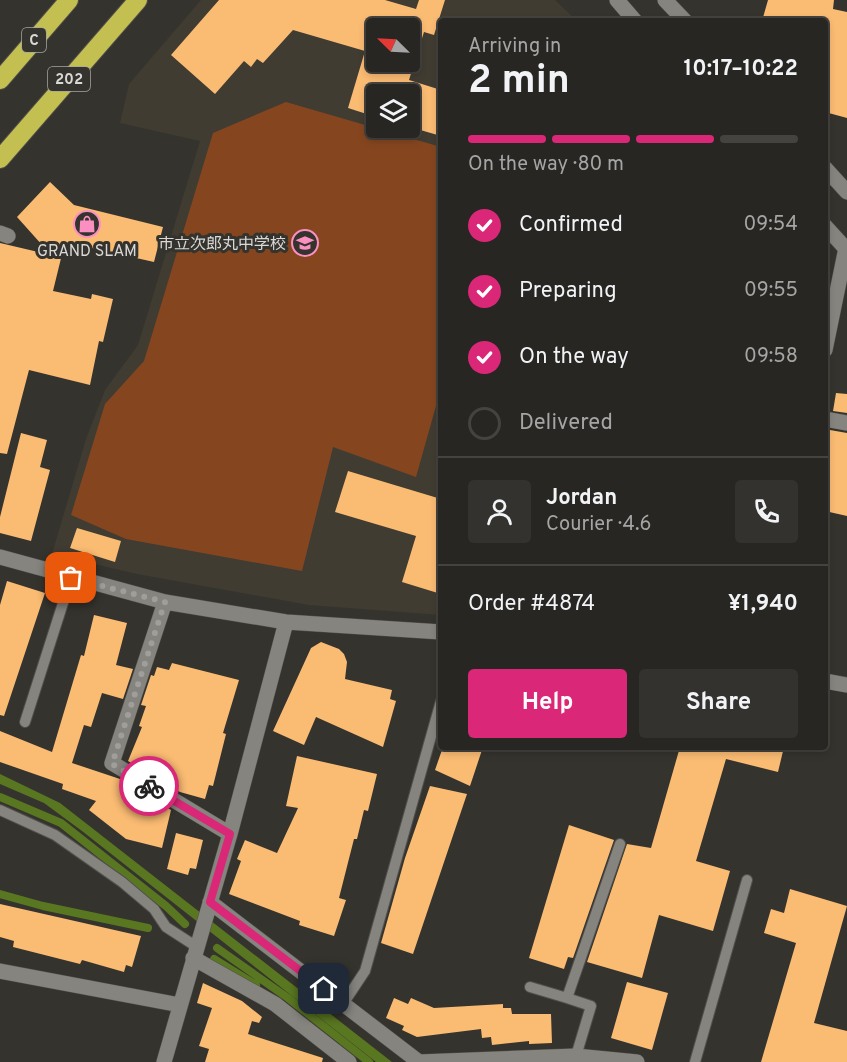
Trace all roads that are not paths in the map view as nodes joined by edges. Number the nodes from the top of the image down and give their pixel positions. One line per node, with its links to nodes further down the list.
1 (61, 0): 9 (highway)
2 (69, 0): 10 (highway, C)
3 (127, 0): 11 (highway)
4 (138, 0): 12 (highway, 202)
5 (617, 0): 8 (street)
6 (665, 0): 7 (street)
7 (681, 14)
8 (632, 18)
9 (0, 70)
10 (0, 80)
11 (0, 148)
12 (0, 159)
13 (828, 171): 14 (street)
14 (847, 192)
15 (828, 229): 16 (street)
16 (846, 249): 17 (street)
17 (828, 334)
18 (828, 420): 19 (street)
19 (847, 423)
20 (0, 557): 21 (street)
21 (71, 578): 22 (street); 28 (lane)
22 (165, 602): 23 (street); 30 (street)
23 (286, 622): 24 (street); 30 (street)
24 (438, 632)
25 (828, 682): 26 (street)
26 (847, 685)
27 (438, 712): 38 (lane)
28 (26, 722)
29 (0, 810): 34 (lane)
30 (230, 834): 33 (street)
31 (620, 844): 37 (lane)
32 (747, 880): 45 (lane)
33 (210, 902): 34 (street); 38 (street)
34 (195, 953): 39 (street); 43 (street)
35 (0, 971): 39 (street)
36 (530, 987): 37 (lane)
37 (567, 998): 40 (lane)
38 (343, 1004): 40 (street)
39 (180, 1005): 42 (street)
40 (576, 1056): 41 (street)
41 (598, 1059): 44 (street)
42 (164, 1062)
43 (349, 1062)
44 (637, 1062)
45 (694, 1062)

